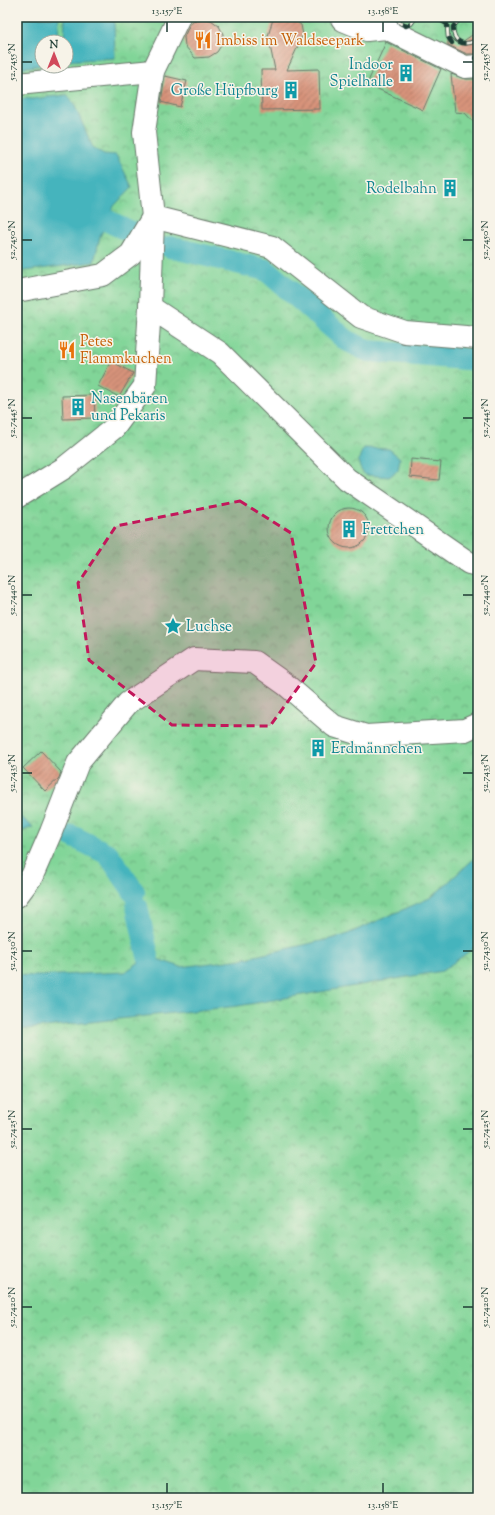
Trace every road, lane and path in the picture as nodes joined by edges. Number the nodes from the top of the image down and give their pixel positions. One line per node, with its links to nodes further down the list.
1 (179, 17): 5 (lane)
2 (341, 17): 3 (lane)
3 (384, 23): 4 (lane)
4 (478, 66)
5 (153, 71): 6 (lane); 7 (lane)
6 (24, 83)
7 (153, 217): 8 (lane); 9 (lane); 10 (lane)
8 (17, 291)
9 (150, 308): 11 (lane); 12 (lane)
10 (478, 338)
11 (17, 497)
12 (478, 565)
13 (478, 724): 14 (lane)
14 (17, 896)

